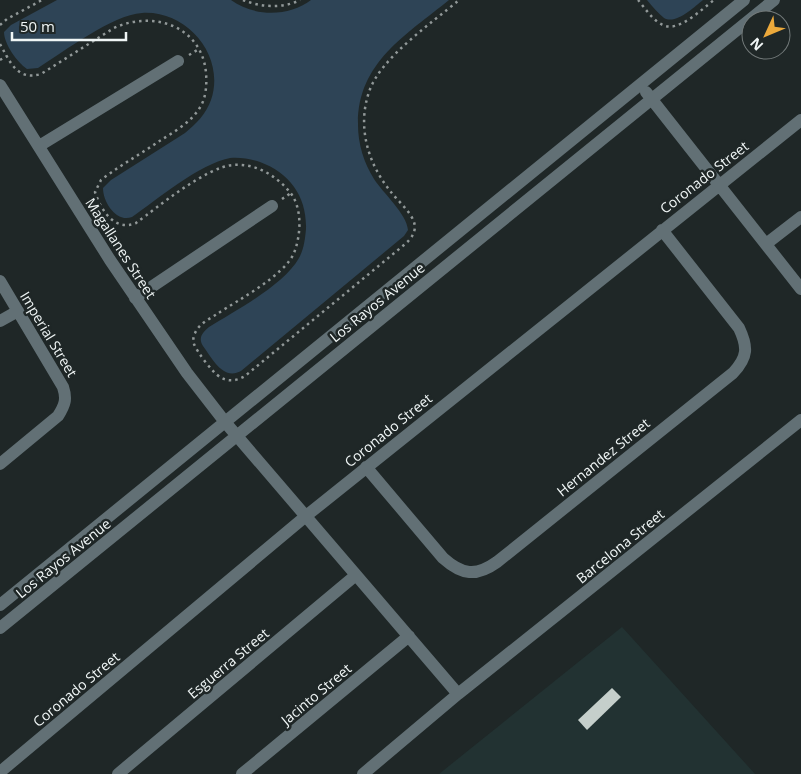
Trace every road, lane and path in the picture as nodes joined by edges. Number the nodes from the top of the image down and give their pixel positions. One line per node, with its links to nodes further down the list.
1 (42, 0): 9 (path)
2 (243, 0): 3 (path)
3 (300, 0)
4 (459, 0): 11 (path)
5 (638, 0): 6 (path)
6 (714, 0)
7 (744, 0): 14 (street, Los Rayos Avenue)
8 (774, 0): 16 (street, Los Rayos Avenue)
9 (0, 25)
10 (0, 44): 11 (path)
11 (7, 56): 12 (path)
12 (0, 60)
13 (178, 62): 18 (street)
14 (639, 84): 16 (street); 30 (street, Los Rayos Avenue)
15 (0, 85): 18 (street, Magallanes Street)
16 (651, 98): 19 (street); 31 (street, Los Rayos Avenue)
17 (801, 120): 19 (street, Coronado Street)
18 (39, 146): 26 (street, Magallanes Street)
19 (719, 185): 22 (street, Coronado Street); 23 (street)
20 (272, 206): 26 (street)
21 (801, 217): 23 (street)
22 (662, 230): 33 (street, Coronado Street); 33 (street, Hernandez Street)
23 (766, 244): 25 (street)
24 (0, 282): 27 (street, Imperial Street)
25 (801, 289)
26 (135, 298): 30 (street, Magallanes Street)
27 (18, 310): 28 (street); 32 (street, Imperial Street)
28 (0, 321)
29 (801, 420): 39 (street, Barcelona Street)
30 (225, 422): 31 (street); 36 (street, Los Rayos Avenue)
31 (237, 436): 34 (street); 37 (street, Los Rayos Avenue)
32 (0, 464)
33 (366, 467): 34 (street, Coronado Street)
34 (306, 516): 35 (street); 40 (street, Coronado Street)
35 (356, 575): 38 (street); 41 (street, Esguerra Street)
36 (0, 604)
37 (0, 628)
38 (409, 636): 39 (street); 42 (street, Jacinto Street)
39 (458, 694): 43 (street, Barcelona Street)
40 (2, 771)
41 (118, 774)
42 (242, 774)
43 (363, 774)

